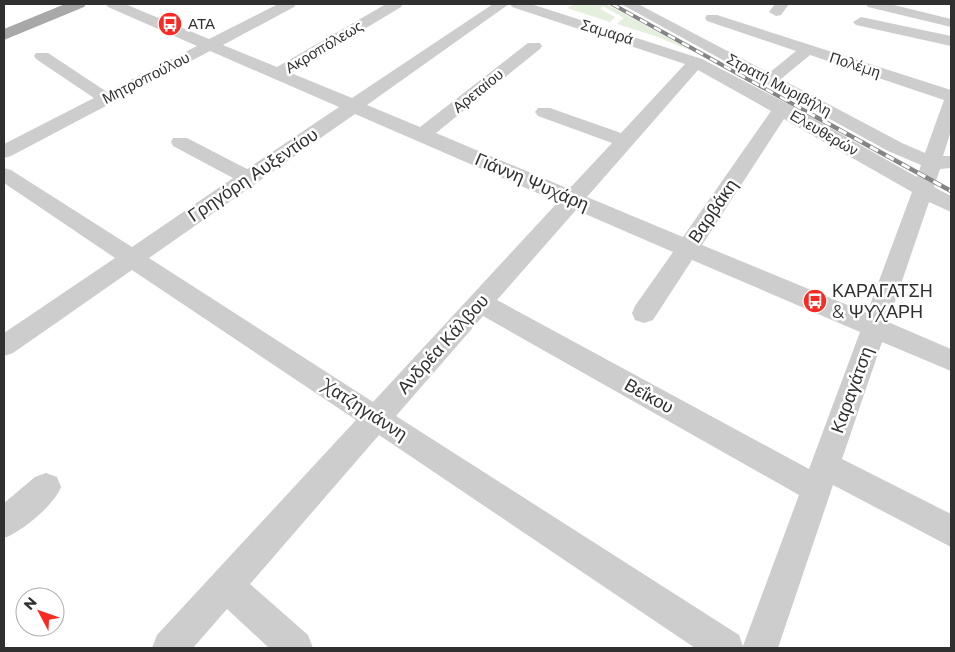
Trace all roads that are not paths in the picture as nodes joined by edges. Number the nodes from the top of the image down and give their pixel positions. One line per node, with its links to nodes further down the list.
1 (78, 4): 12 (main road)
2 (113, 4): 14 (street, Γιάννη Ψυχάρη)
3 (396, 4): 19 (street, Ακροπόλεως)
4 (502, 4): 24 (street, Γρηγόρη Αυξεντίου)
5 (517, 4): 18 (street, Σαμαρά)
6 (628, 4): 20 (street, Στρατή Μυριβήλη)
7 (872, 4): 11 (street)
8 (281, 5): 14 (street, Μητροπούλου)
9 (712, 18): 16 (street, Πολέμη)
10 (861, 22): 13 (street)
11 (951, 24)
12 (4, 35)
13 (951, 42)
14 (210, 45): 19 (street, Γιάννη Ψυχάρη); 22 (street, Μητροπούλου)
15 (534, 46): 27 (street, Αρεταίου)
16 (807, 50): 20 (street); 21 (street, Πολέμη)
17 (42, 56): 22 (street)
18 (696, 62): 25 (street, Ελευθερών); 28 (street, Ανδρέα Κάλβου)
19 (278, 74): 24 (street, Γιάννη Ψυχάρη)
20 (770, 80): 31 (street, Στρατή Μυριβήλη)
21 (951, 96)
22 (106, 99): 30 (street, Μητροπούλου)
23 (951, 103): 31 (street, Καραγάτση)
24 (354, 106): 27 (street, Γιάννη Ψυχάρη); 33 (street, Γρηγόρη Αυξεντίου)
25 (782, 108): 34 (street, Ελευθερών); 37 (street, Βαρβάκη)
26 (544, 112): 28 (street)
27 (422, 135): 35 (street, Γιάννη Ψυχάρη)
28 (624, 141): 35 (street, Ανδρέα Κάλβου)
29 (180, 142): 33 (street)
30 (4, 152)
31 (941, 162): 34 (street, Καραγάτση)
32 (4, 174): 38 (street, Χατζηγιάννη)
33 (248, 178): 38 (street, Γρηγόρη Αυξεντίου)
34 (923, 190): 36 (street, Ελευθερών); 41 (street, Καραγάτση)
35 (572, 199): 37 (street, Γιάννη Ψυχάρη); 39 (street, Ανδρέα Κάλβου)
36 (951, 205)
37 (688, 248): 40 (street, Βαρβάκη); 41 (street, Γιάννη Ψυχάρη)
38 (132, 258): 42 (street, Γρηγόρη Αυξεντίου); 44 (street, Χατζηγιάννη)
39 (480, 302): 44 (street, Ανδρέα Κάλβου); 45 (street, Βεΐκου)
40 (644, 313)
41 (874, 327): 43 (street, Γιάννη Ψυχάρη); 45 (street, Καραγάτση)
42 (4, 346)
43 (951, 360)
44 (377, 418): 49 (street, Ανδρέα Κάλβου); 52 (street, Χατζηγιάννη)
45 (821, 477): 48 (street, Βεΐκου); 53 (street, Καραγάτση)
46 (46, 487): 47 (street)
47 (4, 523)
48 (951, 531)
49 (226, 586): 50 (street, Ανδρέα Κάλβου); 51 (street)
50 (170, 648)
51 (295, 648)
52 (726, 648)
53 (760, 648)

